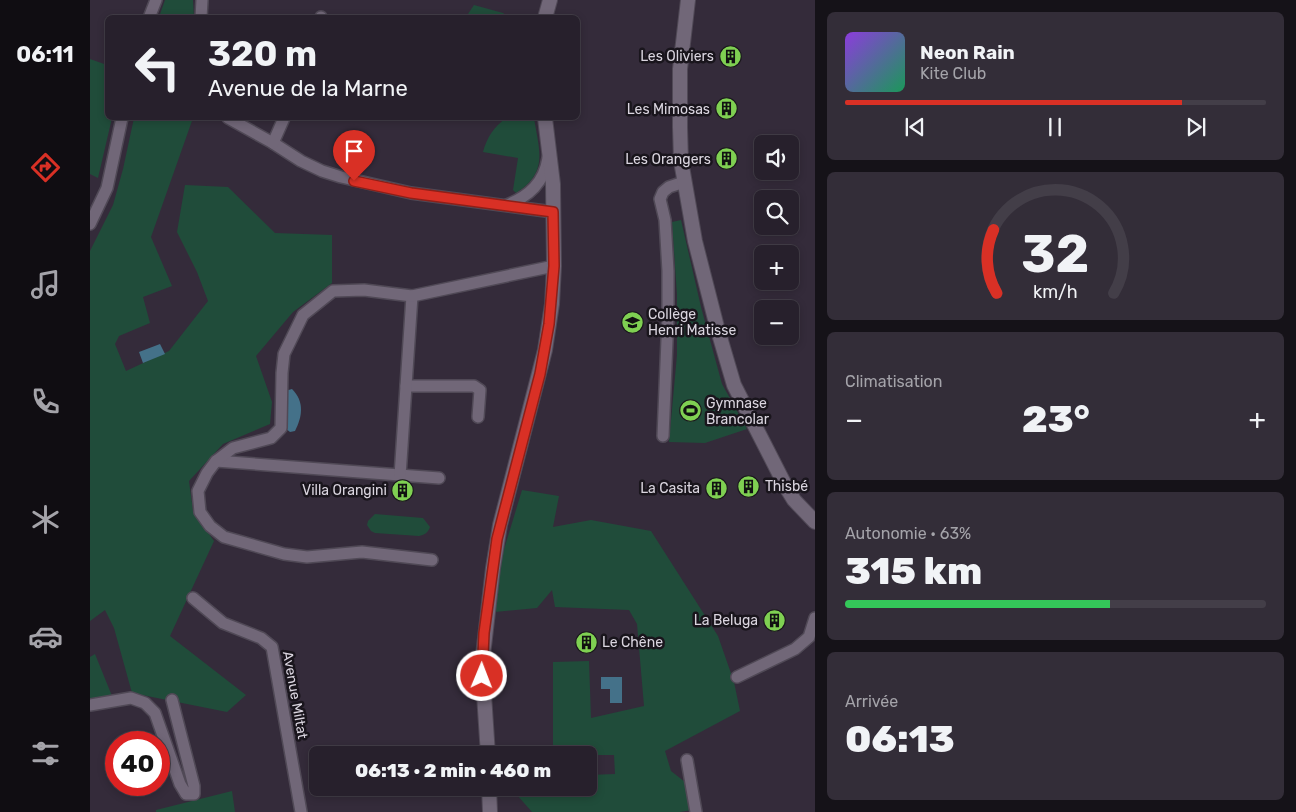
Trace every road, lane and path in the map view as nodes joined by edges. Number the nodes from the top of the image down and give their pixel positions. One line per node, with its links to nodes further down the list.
1 (156, 0): 5 (street)
2 (202, 0): 6 (street)
3 (550, 0): 7 (street)
4 (688, 0): 14 (street)
5 (150, 15)
6 (201, 15)
7 (546, 15)
8 (122, 120): 17 (street)
9 (232, 120): 12 (street)
10 (283, 120): 12 (street)
11 (545, 120): 13 (street)
12 (273, 143): 15 (street)
13 (549, 149): 15 (street); 16 (street)
14 (684, 182): 22 (street); 26 (street)
15 (505, 206): 16 (street)
16 (553, 212): 18 (street)
17 (90, 224)
18 (554, 266): 19 (street); 33 (street)
19 (412, 296): 20 (street); 23 (street)
20 (406, 386): 21 (street); 24 (street)
21 (478, 417)
22 (663, 436)
23 (216, 461): 24 (street); 27 (street)
24 (400, 476): 25 (street)
25 (439, 478)
26 (815, 522)
27 (432, 560)
28 (192, 598): 36 (street, Avenue Miltat)
29 (815, 618): 30 (street)
30 (737, 677)
31 (172, 700): 32 (street)
32 (90, 705)
33 (487, 746)
34 (687, 760): 38 (street)
35 (489, 796): 37 (street)
36 (301, 812)
37 (490, 812)
38 (696, 812)

